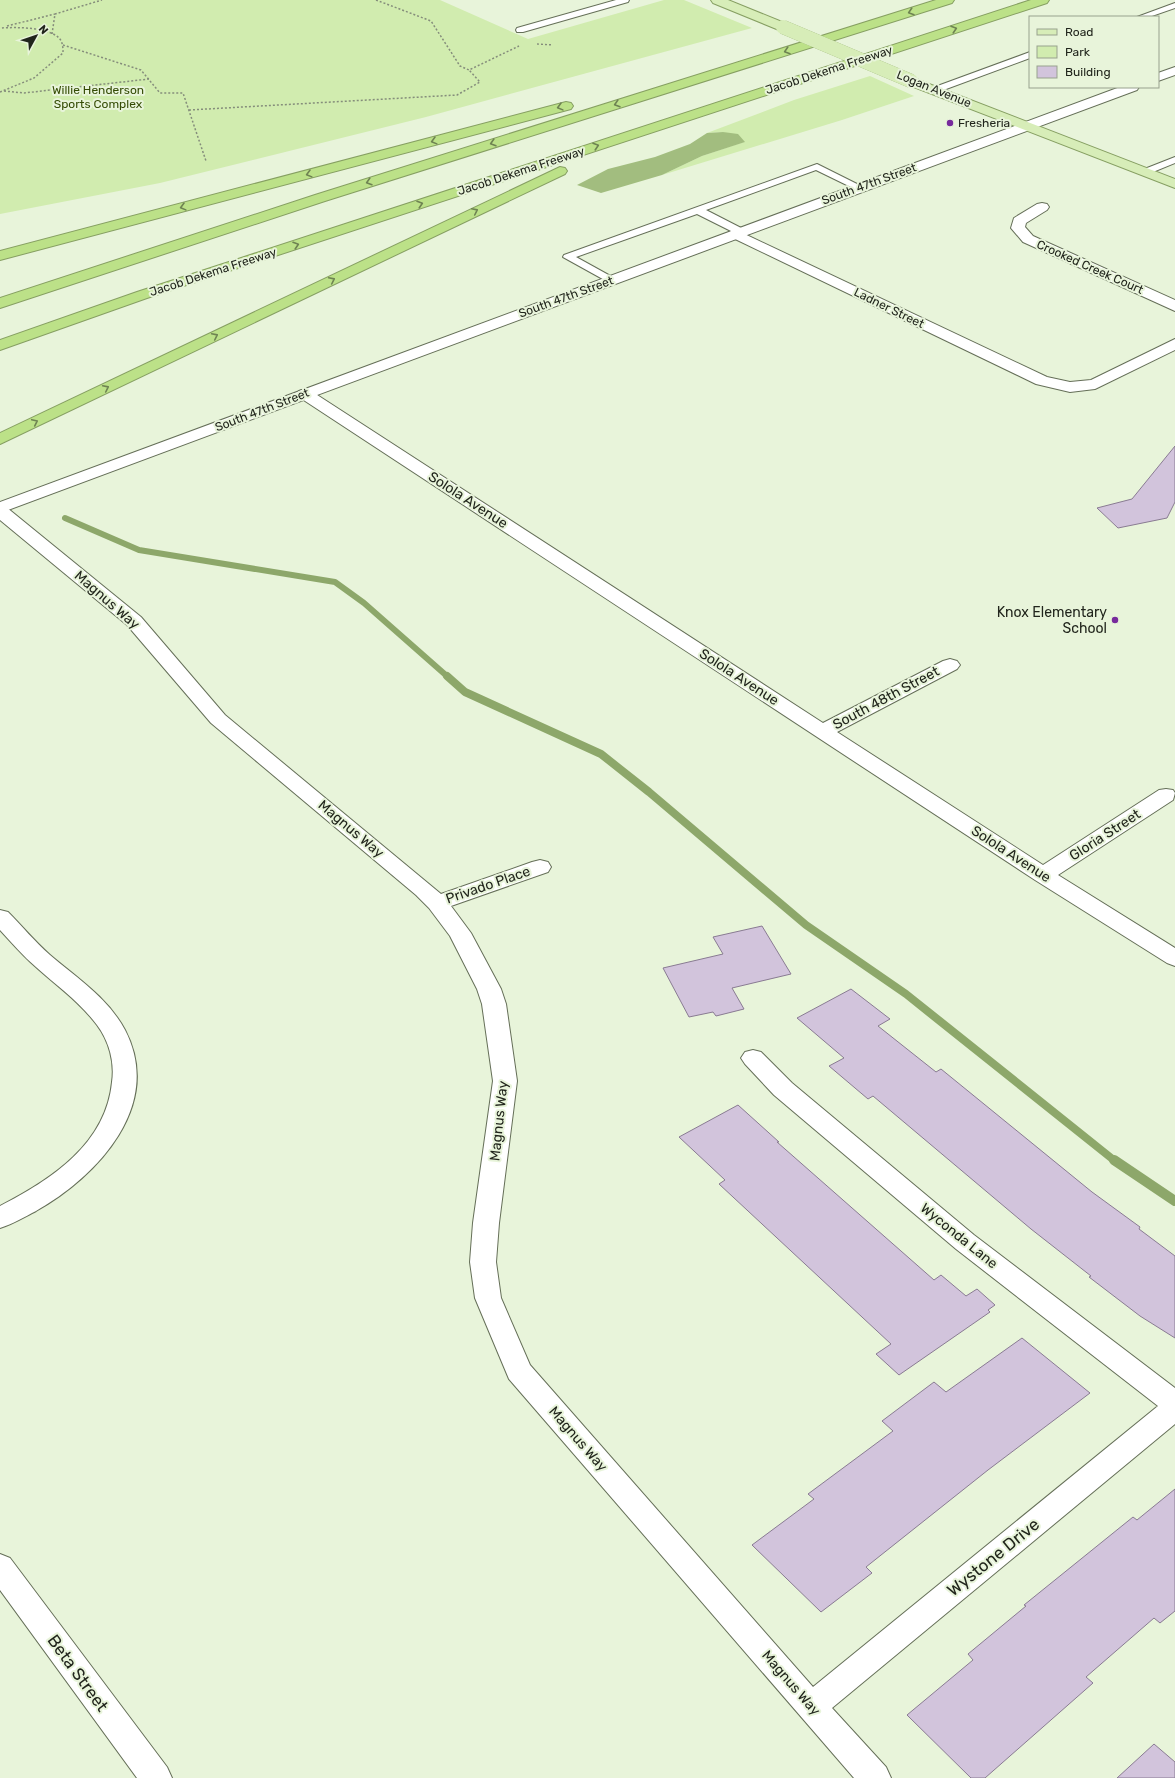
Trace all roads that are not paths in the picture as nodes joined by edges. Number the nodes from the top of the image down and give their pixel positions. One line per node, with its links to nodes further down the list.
1 (625, 0): 7 (lane)
2 (717, 0): 14 (main road, Logan Avenue, bridge)
3 (948, 0): 12 (highway, one-way to 12)
4 (1043, 0): 9 (highway, Jacob Dekema Freeway, one-way to 4)
5 (1175, 5): 6 (lane)
6 (1144, 16)
7 (520, 30)
8 (1029, 55): 14 (lane)
9 (837, 68): 27 (highway, Jacob Dekema Freeway, one-way to 9); 34 (highway, one-way to 9)
10 (1175, 71): 11 (street)
11 (1159, 77)
12 (694, 80): 20 (highway, one-way to 20); 24 (highway, one-way to 24)
13 (1129, 88): 15 (street, South 47th Street)
14 (934, 90): 15 (main road, Logan Avenue)
15 (1026, 126): 17 (main road, Logan Avenue); 19 (street, South 47th Street)
16 (1173, 161): 17 (lane)
17 (1145, 172): 18 (main road, Logan Avenue)
18 (1175, 184)
19 (860, 188): 22 (lane); 23 (street, South 47th Street)
20 (320, 198): 26 (highway); 28 (highway)
21 (1042, 207): 29 (street, Crooked Creek Court)
22 (698, 210): 23 (lane); 25 (lane)
23 (739, 233): 25 (street, South 47th Street); 30 (street, Ladner Street)
24 (0, 256)
25 (610, 280): 33 (street, South 47th Street)
26 (0, 293)
27 (142, 295): 31 (highway, Jacob Dekema Freeway); 32 (highway)
28 (0, 303)
29 (1175, 306)
30 (1175, 344)
31 (0, 345)
32 (0, 354)
33 (305, 394): 35 (street, South 47th Street); 37 (street, Solola Avenue)
34 (0, 438)
35 (0, 510): 41 (street, Magnus Way)
36 (950, 665): 37 (street, South 48th Street)
37 (823, 731): 40 (street, Solola Avenue)
38 (1166, 795): 40 (street, Gloria Street)
39 (540, 867): 41 (street, Privado Place)
40 (1043, 875): 43 (street, Solola Avenue)
41 (437, 903): 49 (street, Magnus Way)
42 (0, 917): 45 (street)
43 (1175, 958)
44 (753, 1058): 46 (street, Wyconda Lane)
45 (0, 1218)
46 (1175, 1403)
47 (1175, 1408): 49 (street, Wystone Drive)
48 (0, 1567): 50 (street, Beta Street)
49 (811, 1707): 51 (street, Magnus Way)
50 (156, 1778)
51 (876, 1778)

